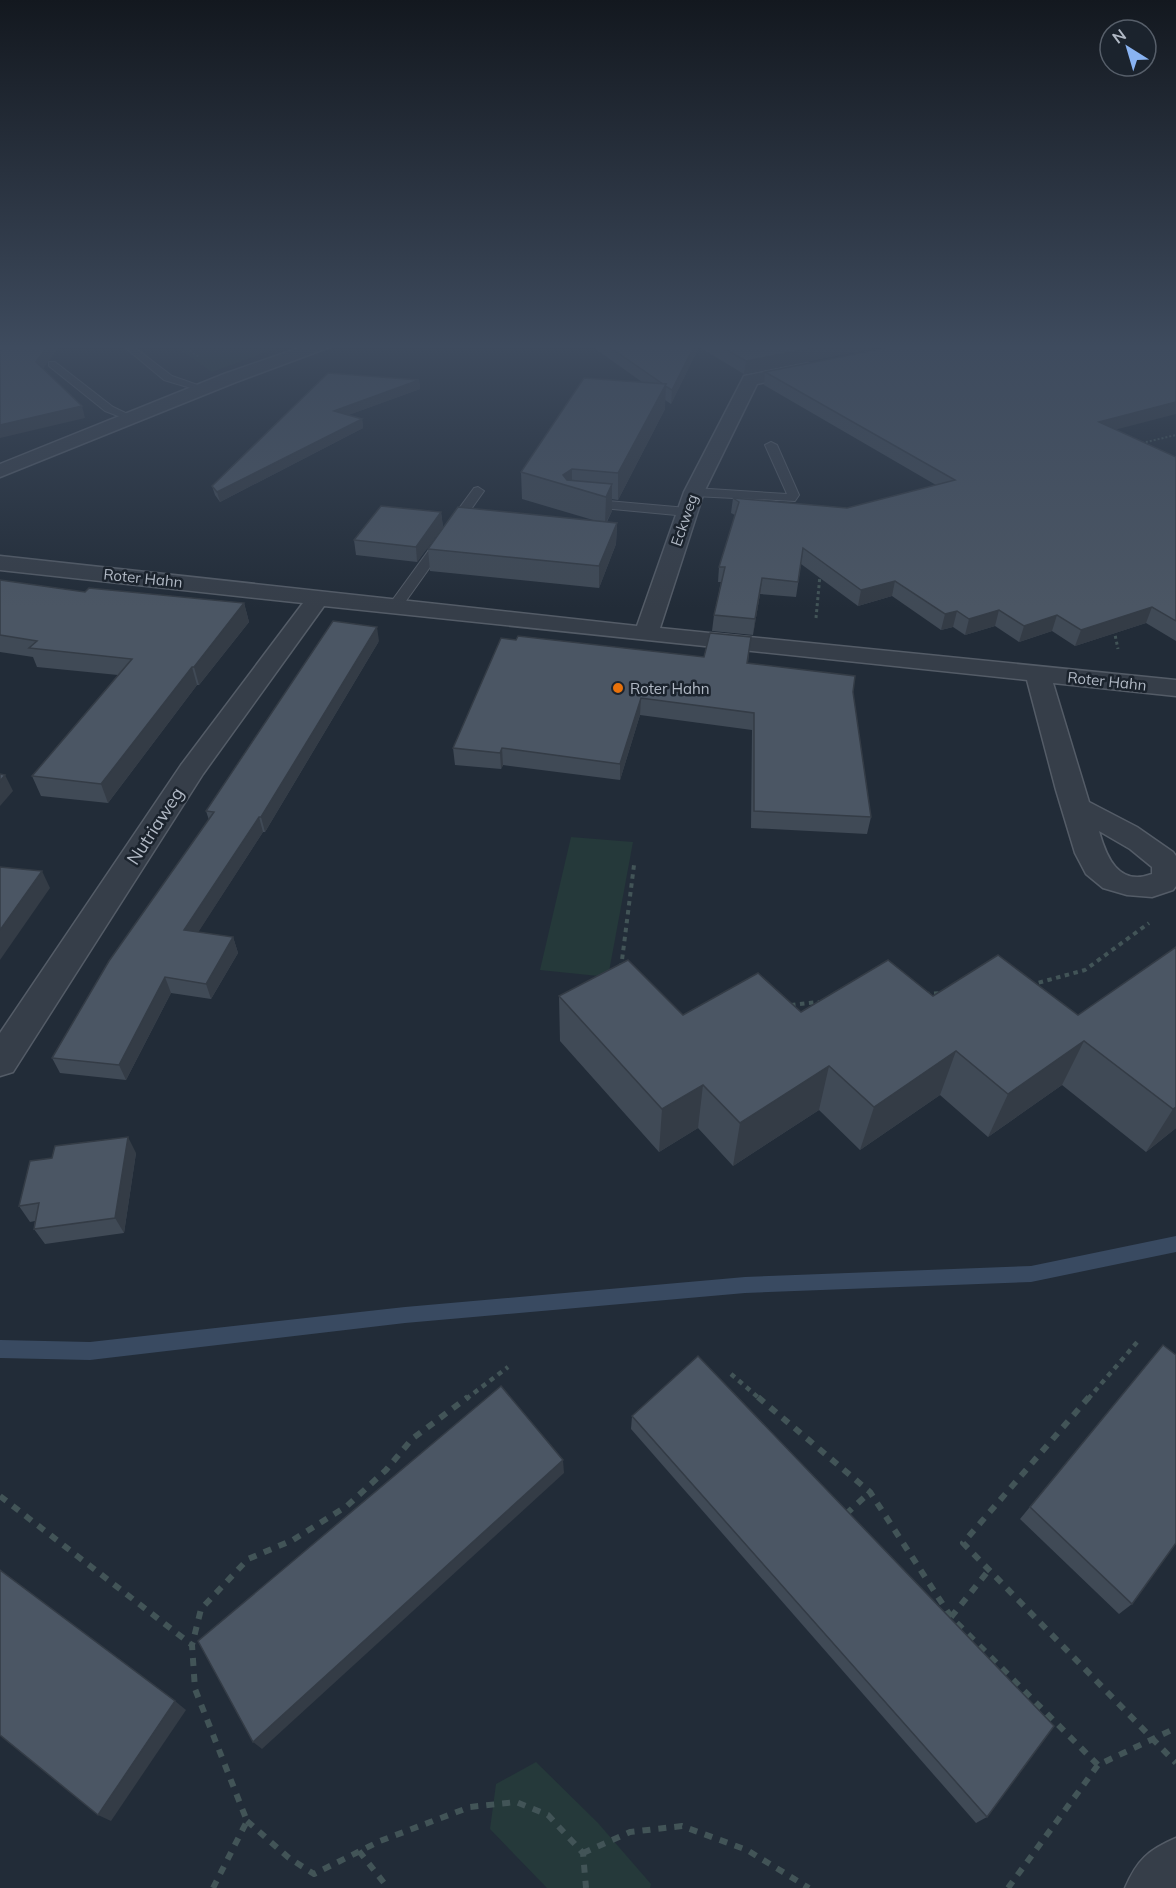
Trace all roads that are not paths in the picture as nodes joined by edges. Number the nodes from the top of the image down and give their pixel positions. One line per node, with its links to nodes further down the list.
1 (96, 432): 4 (street)
2 (724, 432): 6 (street, Eckweg)
3 (771, 445): 6 (lane)
4 (0, 471)
5 (478, 491): 11 (lane)
6 (694, 492): 8 (street, Eckweg)
7 (572, 502): 8 (lane)
8 (687, 512): 12 (street, Eckweg)
9 (0, 563): 10 (street, Roter Hahn)
10 (319, 597): 11 (street, Roter Hahn); 16 (street, Nutriaweg)
11 (396, 605): 12 (street, Roter Hahn)
12 (646, 634): 13 (street, Roter Hahn)
13 (1038, 674): 14 (street, Roter Hahn); 15 (street, Roter Hahn)
14 (1176, 688)
15 (1076, 807)
16 (0, 1062)
17 (1176, 1868): 18 (street)
18 (1155, 1888)

